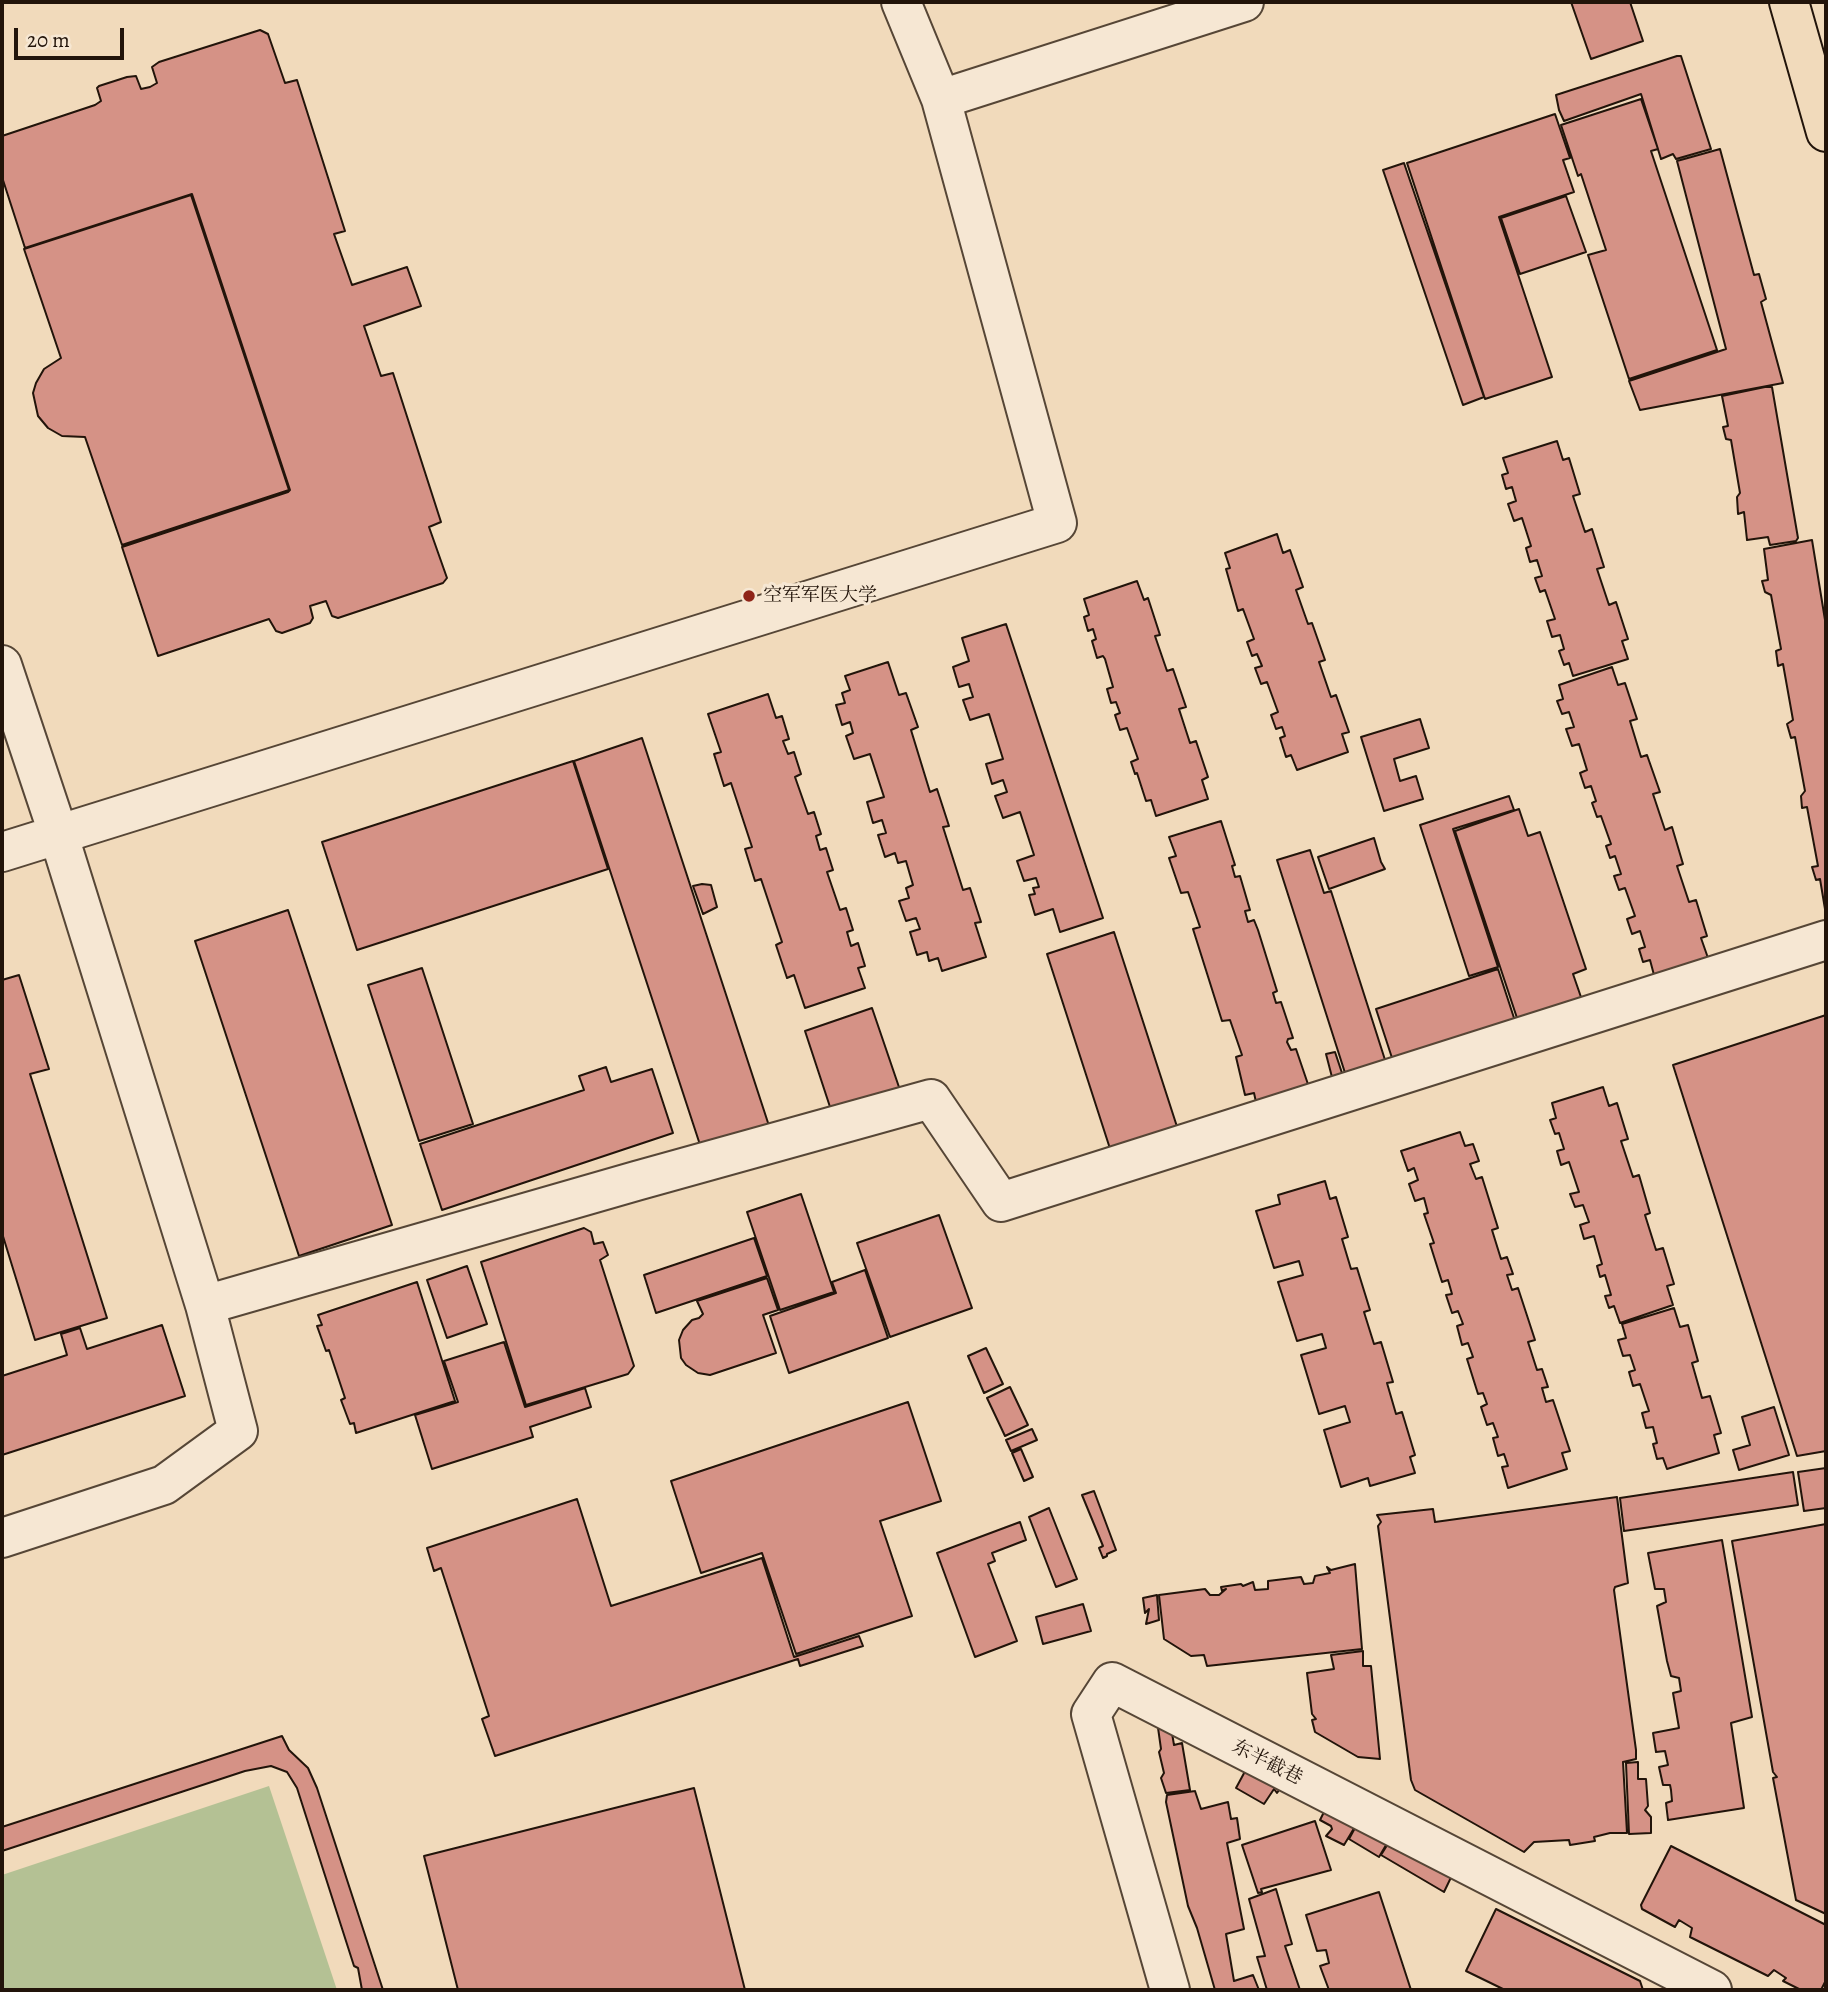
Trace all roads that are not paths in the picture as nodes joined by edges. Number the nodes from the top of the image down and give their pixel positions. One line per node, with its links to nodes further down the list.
1 (901, 2): 4 (street)
2 (1244, 2): 4 (street)
3 (1789, 2): 5 (main road)
4 (941, 99): 7 (street)
5 (1826, 132)
6 (2, 665): 7 (street)
7 (58, 833): 8 (street); 10 (street)
8 (2, 852)
9 (1826, 940): 10 (street)
10 (205, 1305): 11 (street)
11 (2, 1538)
12 (1170, 1990): 13 (street, 东半截巷)
13 (1712, 1990)

